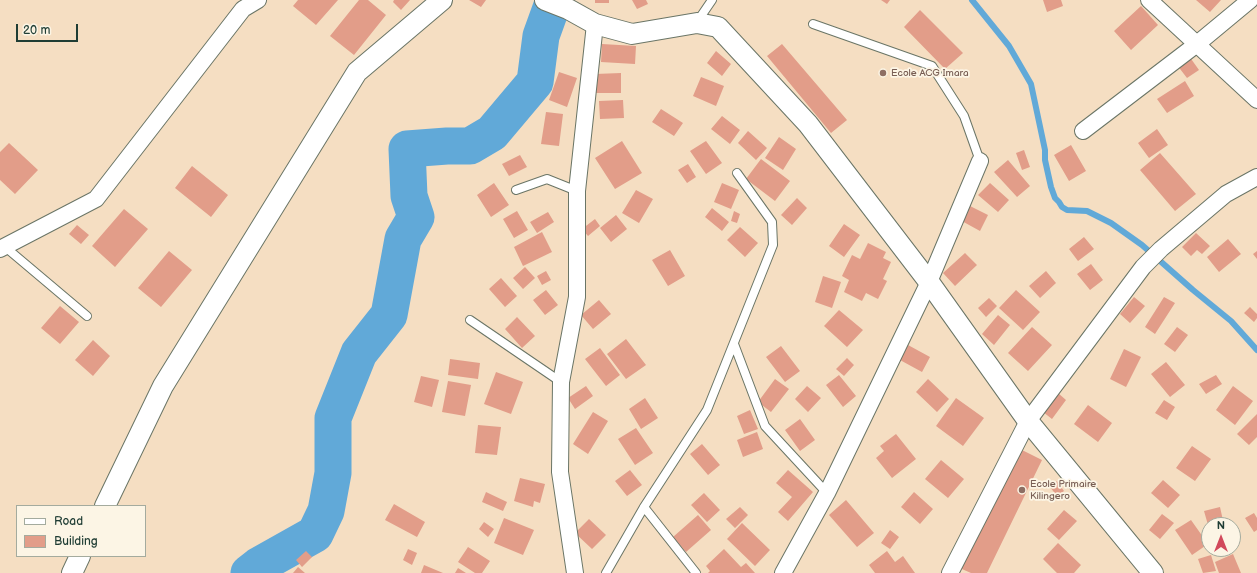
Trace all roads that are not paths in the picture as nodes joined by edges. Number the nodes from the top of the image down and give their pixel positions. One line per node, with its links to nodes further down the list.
1 (258, 0): 18 (street)
2 (442, 0): 26 (street)
3 (545, 0): 8 (street)
4 (712, 0): 7 (lane)
5 (1149, 0): 10 (street)
6 (1250, 0): 10 (street)
7 (697, 23): 8 (street); 19 (street)
8 (595, 24): 17 (street)
9 (813, 24): 13 (lane)
10 (1197, 44): 11 (street); 12 (street)
11 (1257, 100)
12 (1083, 131)
13 (980, 161): 19 (street)
14 (737, 173): 22 (lane)
15 (1257, 177): 24 (street)
16 (516, 190): 17 (lane)
17 (577, 191): 23 (street)
18 (2, 248): 20 (lane)
19 (929, 282): 24 (street); 25 (street)
20 (88, 316)
21 (470, 320): 23 (lane)
22 (734, 344): 25 (lane); 27 (lane)
23 (561, 382): 30 (street)
24 (1028, 421): 34 (street); 35 (street)
25 (827, 493): 33 (street)
26 (105, 505)
27 (644, 507): 31 (lane); 32 (lane)
28 (80, 557): 29 (street)
29 (72, 573)
30 (575, 573)
31 (606, 573)
32 (696, 573)
33 (783, 573)
34 (950, 573)
35 (1153, 573)

